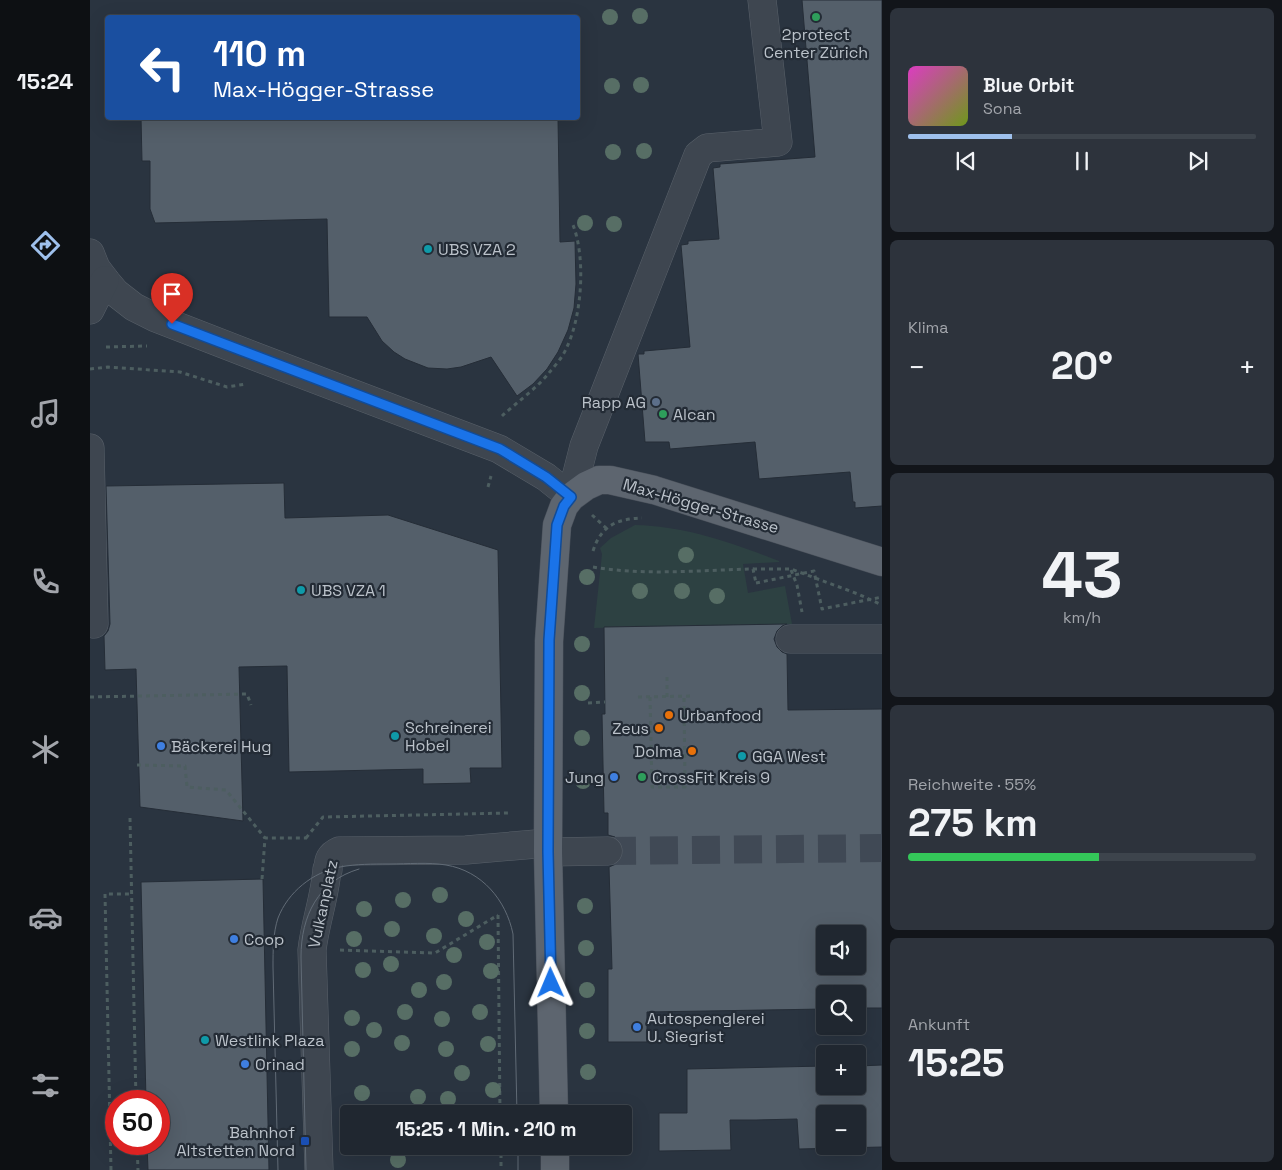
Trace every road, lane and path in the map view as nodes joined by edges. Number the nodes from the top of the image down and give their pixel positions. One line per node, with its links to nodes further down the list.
1 (762, 0): 12 (street)
2 (573, 225): 10 (path)
3 (90, 253): 4 (street)
4 (110, 286): 5 (street); 12 (street)
5 (90, 310)
6 (151, 346): 7 (path)
7 (106, 347)
8 (90, 368): 9 (path)
9 (254, 383)
10 (502, 416)
11 (90, 448): 20 (street)
12 (571, 497): 13 (main road, Max-Högger-Strasse); 39 (main road)
13 (882, 562)
14 (593, 567): 15 (path)
15 (753, 569): 16 (path); 17 (path, bridge)
16 (791, 569): 18 (path); 19 (path)
17 (882, 597)
18 (882, 605)
19 (803, 613)
20 (94, 624)
21 (790, 639): 22 (street)
22 (882, 639)
23 (666, 672): 29 (path)
24 (684, 696): 25 (path); 28 (path); 29 (path)
25 (693, 696)
26 (90, 697): 32 (path)
27 (638, 697): 28 (path)
28 (650, 697): 29 (path)
29 (666, 697)
30 (605, 702): 31 (path)
31 (588, 703)
32 (251, 705)
33 (137, 765): 36 (path)
34 (510, 813): 37 (path)
35 (130, 818): 42 (path)
36 (265, 838): 37 (path); 41 (path)
37 (306, 838): 38 (path)
38 (315, 838)
39 (548, 848): 40 (street, Vulkanplatz); 46 (main road); 52 (street, Vulkanplatz)
40 (608, 851)
41 (262, 879)
42 (132, 894): 44 (path); 50 (path)
43 (331, 950): 45 (path)
44 (136, 1090)
45 (500, 1105)
46 (554, 1105)
47 (137, 1155): 51 (path)
48 (501, 1155): 53 (path)
49 (555, 1155): 54 (main road)
50 (111, 1170)
51 (138, 1170)
52 (319, 1170)
53 (501, 1170)
54 (555, 1170)

